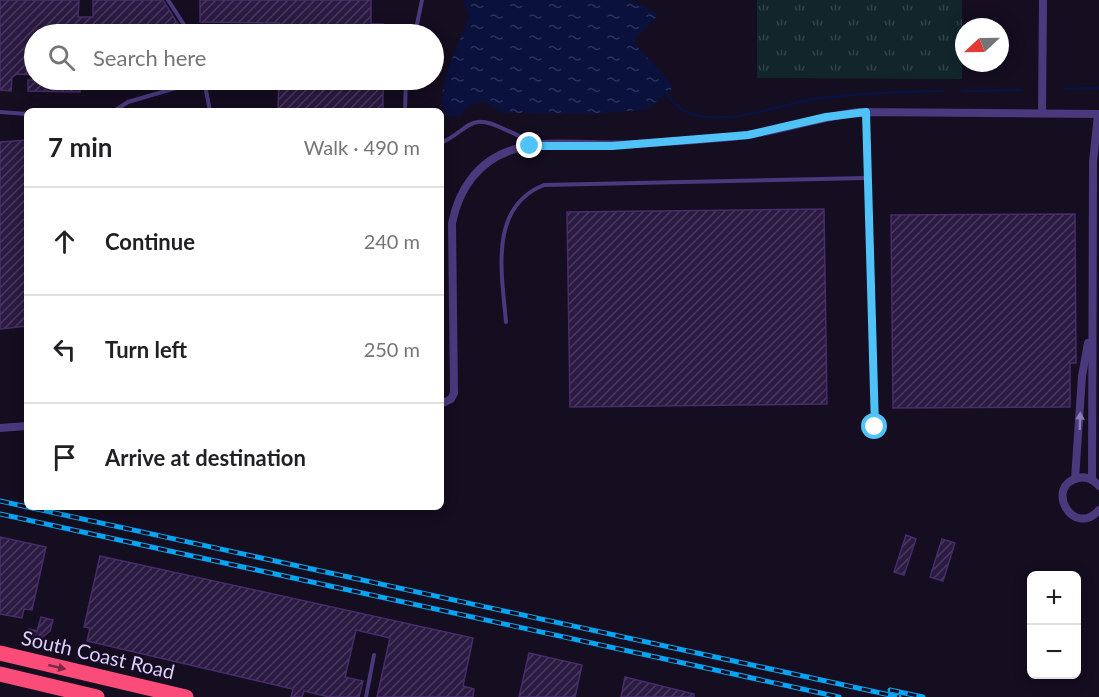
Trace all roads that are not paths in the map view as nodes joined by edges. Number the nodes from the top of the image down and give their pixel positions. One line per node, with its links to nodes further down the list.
1 (168, 0): 4 (lane)
2 (422, 0): 5 (lane)
3 (1043, 0): 14 (street)
4 (184, 24)
5 (417, 24)
6 (169, 90): 9 (lane)
7 (206, 90): 10 (lane)
8 (406, 90): 11 (lane)
9 (119, 108)
10 (209, 108)
11 (405, 108)
12 (0, 112): 15 (lane)
13 (866, 112): 14 (street); 19 (street); 20 (lane)
14 (1042, 113): 16 (street)
15 (24, 114)
16 (1099, 114): 17 (street); 22 (street)
17 (1099, 124)
18 (444, 140): 19 (lane)
19 (530, 146): 23 (street)
20 (868, 178): 21 (lane); 25 (lane)
21 (506, 322)
22 (1091, 327): 27 (street, one-way to 22); 28 (street)
23 (444, 402)
24 (24, 426): 26 (street)
25 (875, 427)
26 (0, 428)
27 (1075, 479): 28 (street); 29 (street)
28 (1096, 483)
29 (1099, 510)
30 (0, 653): 34 (highway, South Coast Road, one-way to 34)
31 (374, 655): 35 (lane)
32 (0, 674): 33 (highway, South Coast Road)
33 (97, 697)
34 (186, 697)
35 (366, 697)

